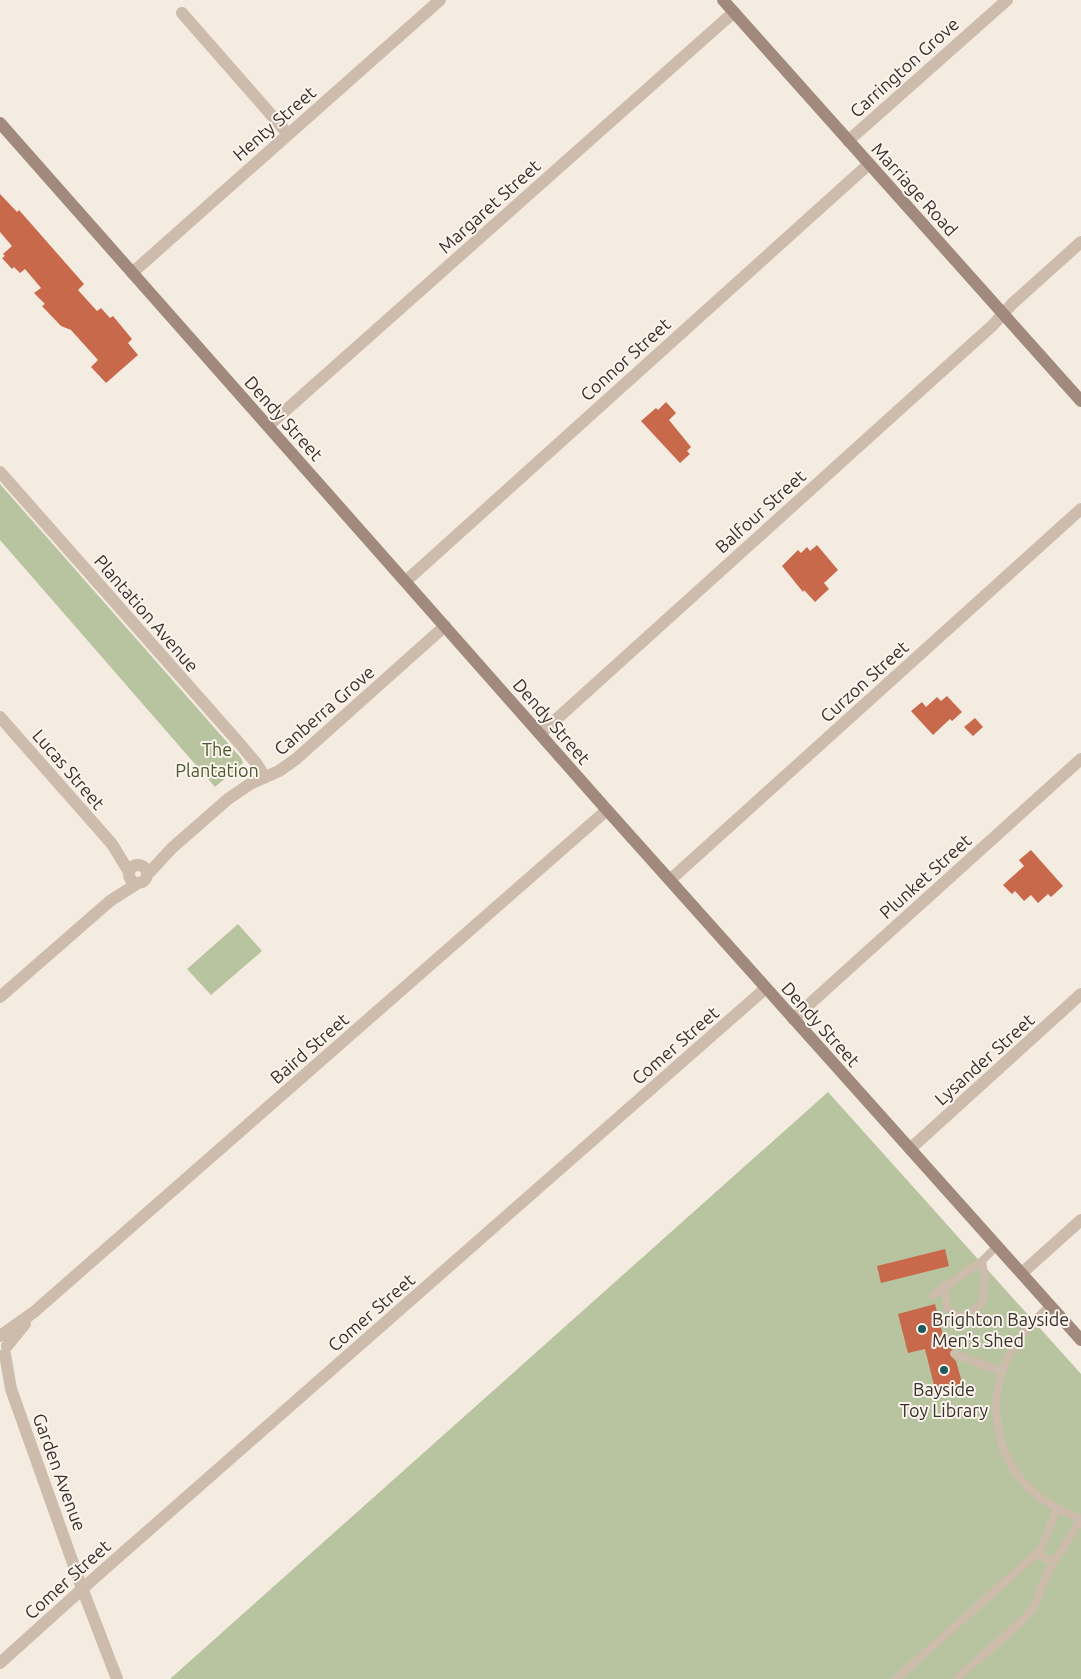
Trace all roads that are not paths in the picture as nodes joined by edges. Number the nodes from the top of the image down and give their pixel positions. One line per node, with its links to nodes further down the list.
1 (440, 0): 7 (street, Henty Street)
2 (723, 0): 4 (street, Marriage Road)
3 (1006, 0): 8 (street, Carrington Grove)
4 (734, 12): 8 (street, Marriage Road); 14 (street, Margaret Street)
5 (182, 13): 7 (street)
6 (0, 123): 11 (street, Dendy Street)
7 (288, 134): 11 (street, Henty Street)
8 (848, 141): 9 (street, Marriage Road)
9 (869, 164): 12 (street, Marriage Road); 17 (street, Connor Street)
10 (1081, 242): 12 (street, Balfour Street)
11 (132, 273): 14 (street, Dendy Street)
12 (1003, 314): 13 (street, Marriage Road); 20 (street, Balfour Street)
13 (1081, 402)
14 (268, 426): 17 (street, Dendy Street)
15 (0, 472): 22 (street, Plantation Avenue)
16 (1081, 509): 25 (street, Curzon Street)
17 (406, 581): 18 (street, Dendy Street)
18 (445, 626): 20 (street, Dendy Street); 22 (street, Canberra Grove)
19 (0, 717): 24 (street, Lucas Street)
20 (540, 734): 23 (street, Dendy Street)
21 (1081, 759): 29 (street, Plunket Street)
22 (265, 777): 24 (street, Canberra Grove)
23 (607, 810): 25 (street, Dendy Street); 39 (street, Baird Street)
24 (137, 873): 28 (street, Canberra Grove)
25 (670, 880): 26 (street, Dendy Street)
26 (766, 988): 29 (street, Dendy Street); 48 (street, Comer Street)
27 (1081, 994): 30 (street, Lysander Street)
28 (0, 997)
29 (794, 1018): 30 (street, Dendy Street)
30 (910, 1149): 32 (street, Dendy Street)
31 (1081, 1220): 34 (street)
32 (997, 1246): 33 (lane); 34 (street, Dendy Street)
33 (982, 1260): 35 (lane); 35 (lane)
34 (1022, 1273): 37 (street, Dendy Street)
35 (945, 1286): 36 (lane)
36 (933, 1295)
37 (1050, 1306): 38 (street, Dendy Street); 42 (lane)
38 (1081, 1340)
39 (2, 1346): 43 (street, Garden Avenue)
40 (955, 1354): 42 (lane)
41 (0, 1369): 43 (street, Garden Avenue)
42 (1002, 1372): 44 (lane)
43 (11, 1389): 48 (street, Garden Avenue)
44 (1057, 1508): 45 (lane); 46 (lane)
45 (1081, 1518): 47 (lane)
46 (1036, 1554): 47 (lane); 51 (lane)
47 (1054, 1562): 52 (lane)
48 (82, 1588): 49 (street, Comer Street); 50 (street, Garden Avenue)
49 (0, 1663)
50 (117, 1679)
51 (896, 1679)
52 (956, 1679)

